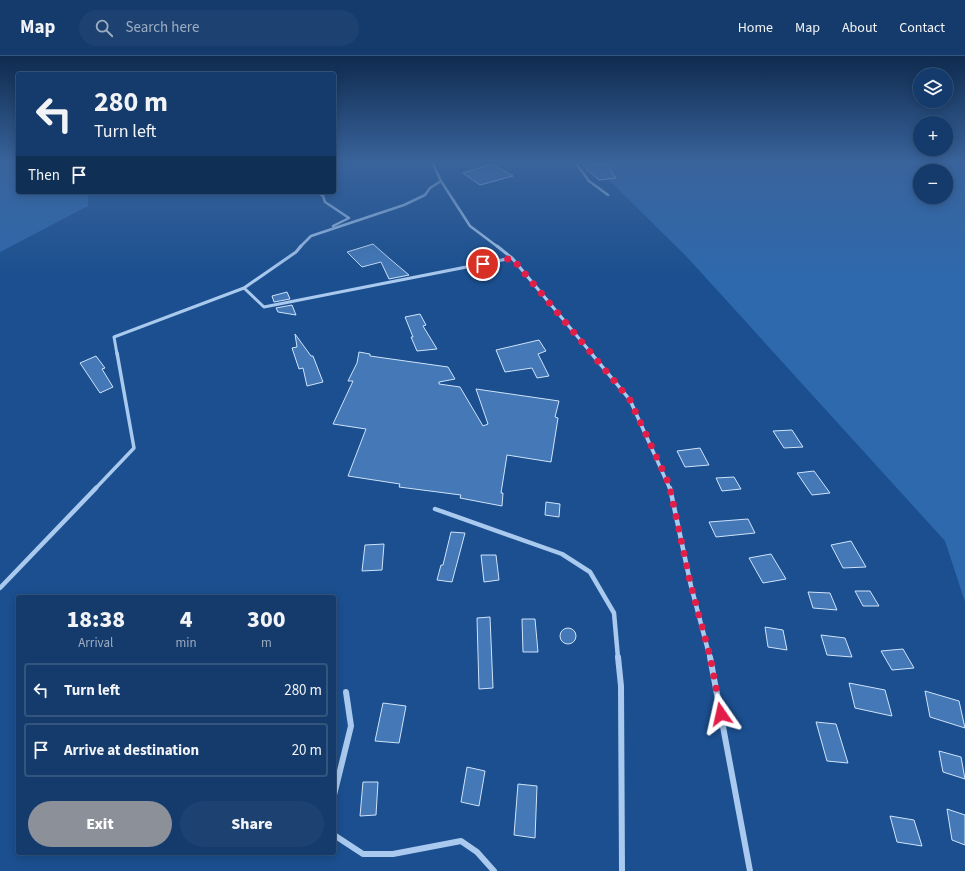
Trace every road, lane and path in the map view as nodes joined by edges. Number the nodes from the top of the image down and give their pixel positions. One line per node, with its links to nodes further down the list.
1 (324, 200): 4 (street)
2 (414, 200): 4 (street)
3 (453, 200): 5 (street)
4 (311, 236): 6 (street)
5 (512, 258): 6 (street); 14 (street)
6 (244, 288): 8 (street)
7 (435, 509): 13 (street)
8 (0, 588)
9 (346, 692): 10 (street)
10 (336, 787)
11 (336, 836): 12 (street)
12 (494, 871)
13 (622, 871)
14 (750, 871)

